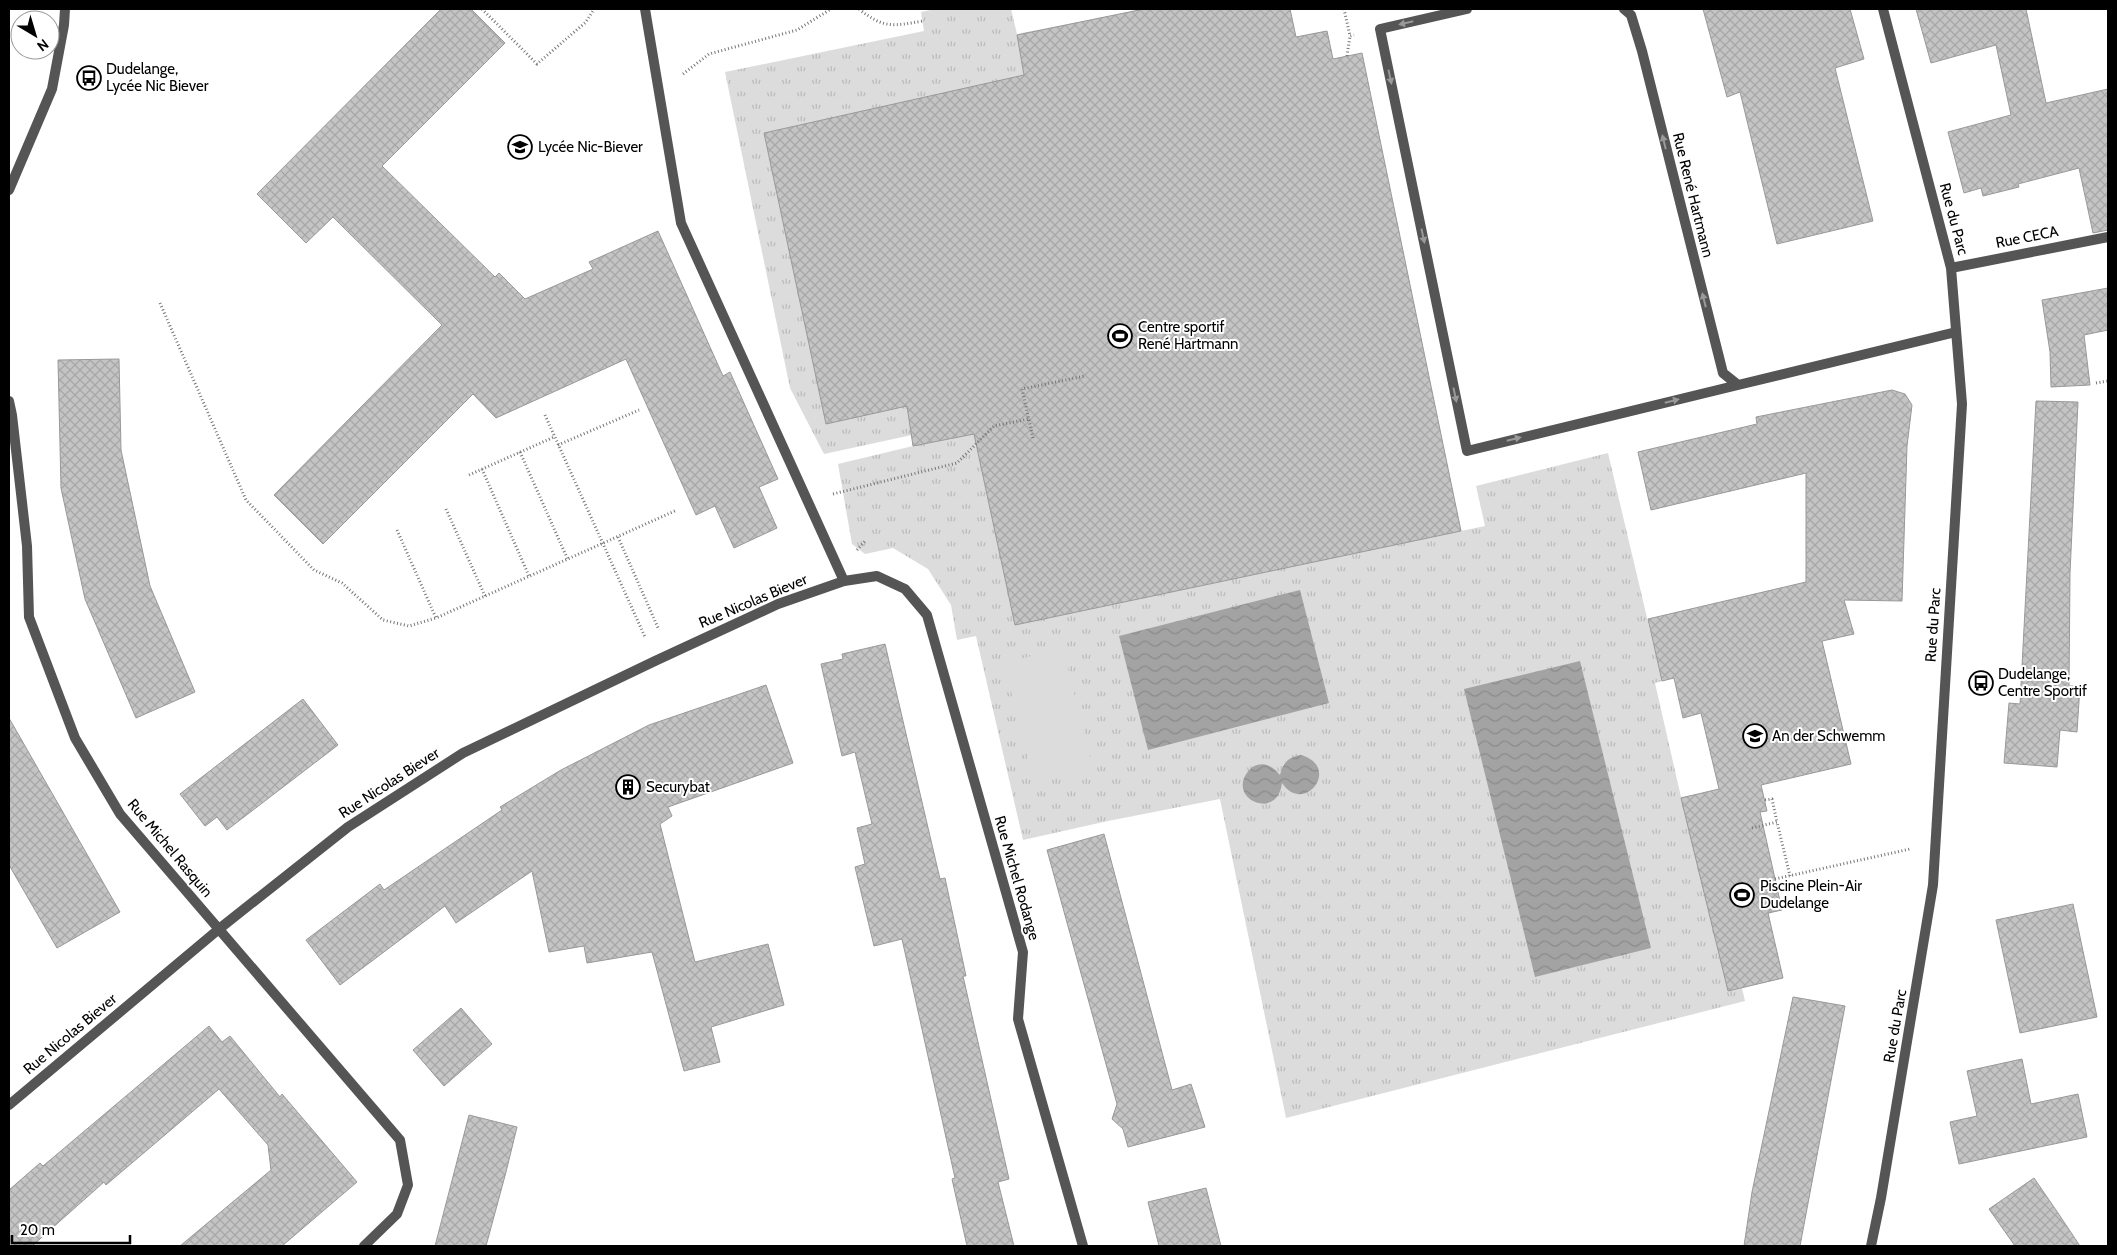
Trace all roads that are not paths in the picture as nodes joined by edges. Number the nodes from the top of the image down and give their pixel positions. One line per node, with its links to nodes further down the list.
1 (65, 9): 6 (street)
2 (645, 9): 12 (street)
3 (1467, 9): 10 (street, one-way to 10)
4 (1624, 9): 10 (street, Rue René Hartmann, one-way to 4)
5 (1883, 9): 8 (street, Rue du Parc)
6 (9, 190)
7 (2108, 237): 8 (street, Rue CECA)
8 (1951, 268): 9 (street, Rue du Parc)
9 (1956, 332): 10 (street); 17 (street, Rue du Parc)
10 (1738, 385)
11 (9, 400): 13 (street, Rue Michel Rasquin)
12 (844, 581): 13 (street, Rue Nicolas Biever); 16 (street, Rue Michel Rodange)
13 (219, 929): 14 (street, Rue Nicolas Biever); 15 (street, Rue Michel Rasquin)
14 (9, 1105)
15 (364, 1246)
16 (1083, 1246)
17 (1871, 1246)

